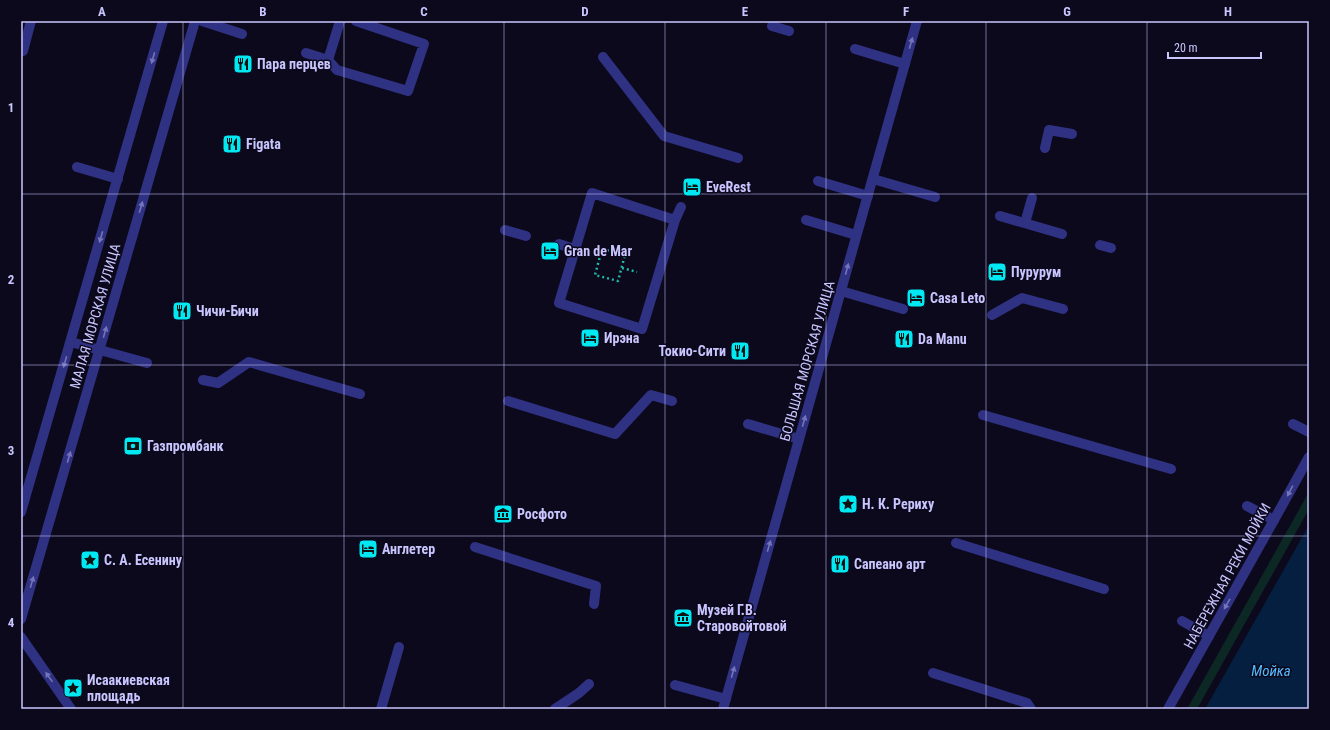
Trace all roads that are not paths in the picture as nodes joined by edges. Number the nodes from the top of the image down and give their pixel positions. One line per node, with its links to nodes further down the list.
1 (31, 21): 12 (street)
2 (163, 21): 21 (street, МАЛАЯ МОРСКАЯ УЛИЦА, one-way to 21)
3 (195, 21): 45 (street, МАЛАЯ МОРСКАЯ УЛИЦА, one-way to 3)
4 (202, 21): 10 (street)
5 (340, 21): 15 (street)
6 (356, 21): 15 (street)
7 (774, 21): 9 (street)
8 (917, 21): 16 (street, БОЛЬШАЯ МОРСКАЯ УЛИЦА, one-way to 8)
9 (789, 30)
10 (242, 34)
11 (855, 50): 16 (street)
12 (23, 51)
13 (306, 53): 15 (street)
14 (604, 57): 19 (street)
15 (328, 60)
16 (905, 64): 22 (street, БОЛЬШАЯ МОРСКАЯ УЛИЦА)
17 (1072, 134): 18 (street)
18 (1045, 148)
19 (738, 158)
20 (77, 167): 21 (street)
21 (118, 179): 44 (street, МАЛАЯ МОРСКАЯ УЛИЦА, one-way to 44)
22 (873, 179): 24 (street, БОЛЬШАЯ МОРСКАЯ УЛИЦА); 25 (street)
23 (818, 181): 24 (street)
24 (868, 196): 35 (street, БОЛЬШАЯ МОРСКАЯ УЛИЦА)
25 (935, 197)
26 (1032, 198): 31 (street)
27 (682, 207): 29 (street)
28 (1000, 216): 31 (street)
29 (675, 220): 39 (street); 39 (street)
30 (806, 220): 35 (street)
31 (1026, 223): 33 (street)
32 (504, 230): 34 (street)
33 (1062, 234)
34 (526, 236)
35 (856, 236): 40 (street, БОЛЬШАЯ МОРСКАЯ УЛИЦА, one-way to 35)
36 (559, 244): 39 (street)
37 (1100, 245): 38 (street)
38 (1111, 248)
39 (574, 249)
40 (841, 290): 41 (street); 55 (street, БОЛЬШАЯ МОРСКАЯ УЛИЦА, one-way to 40)
41 (903, 309)
42 (1063, 309): 43 (street)
43 (992, 314)
44 (71, 342): 45 (street); 58 (street, МАЛАЯ МОРСКАЯ УЛИЦА, one-way to 58)
45 (100, 350): 46 (street); 67 (street, МАЛАЯ МОРСКАЯ УЛИЦА, one-way to 45)
46 (147, 363)
47 (203, 380): 48 (street)
48 (360, 394)
49 (508, 401): 50 (street)
50 (672, 401)
51 (983, 415): 57 (street)
52 (748, 424): 55 (street)
53 (1293, 424): 54 (street)
54 (1309, 432)
55 (799, 439): 75 (street, БОЛЬШАЯ МОРСКАЯ УЛИЦА, one-way to 55)
56 (1309, 457): 62 (street, НАБЕРЕЖНАЯ РЕКИ МОЙКИ, one-way to 62)
57 (1171, 470)
58 (30, 481): 59 (street); 61 (street, МАЛАЯ МОРСКАЯ УЛИЦА)
59 (21, 488)
60 (1247, 506): 62 (street)
61 (21, 512)
62 (1274, 520): 69 (street, НАБЕРЕЖНАЯ РЕКИ МОЙКИ, one-way to 69)
63 (956, 543): 65 (street)
64 (475, 547): 66 (street)
65 (1104, 589)
66 (594, 604)
67 (21, 619)
68 (1182, 621): 69 (street)
69 (1209, 636): 80 (street, НАБЕРЕЖНАЯ РЕКИ МОЙКИ)
70 (21, 637): 76 (street, one-way to 70)
71 (399, 647): 77 (street)
72 (932, 673): 79 (street)
73 (589, 684): 78 (street)
74 (675, 685): 75 (street)
75 (724, 704)
76 (71, 709)
77 (381, 709)
78 (555, 709)
79 (1031, 709)
80 (1168, 709)

